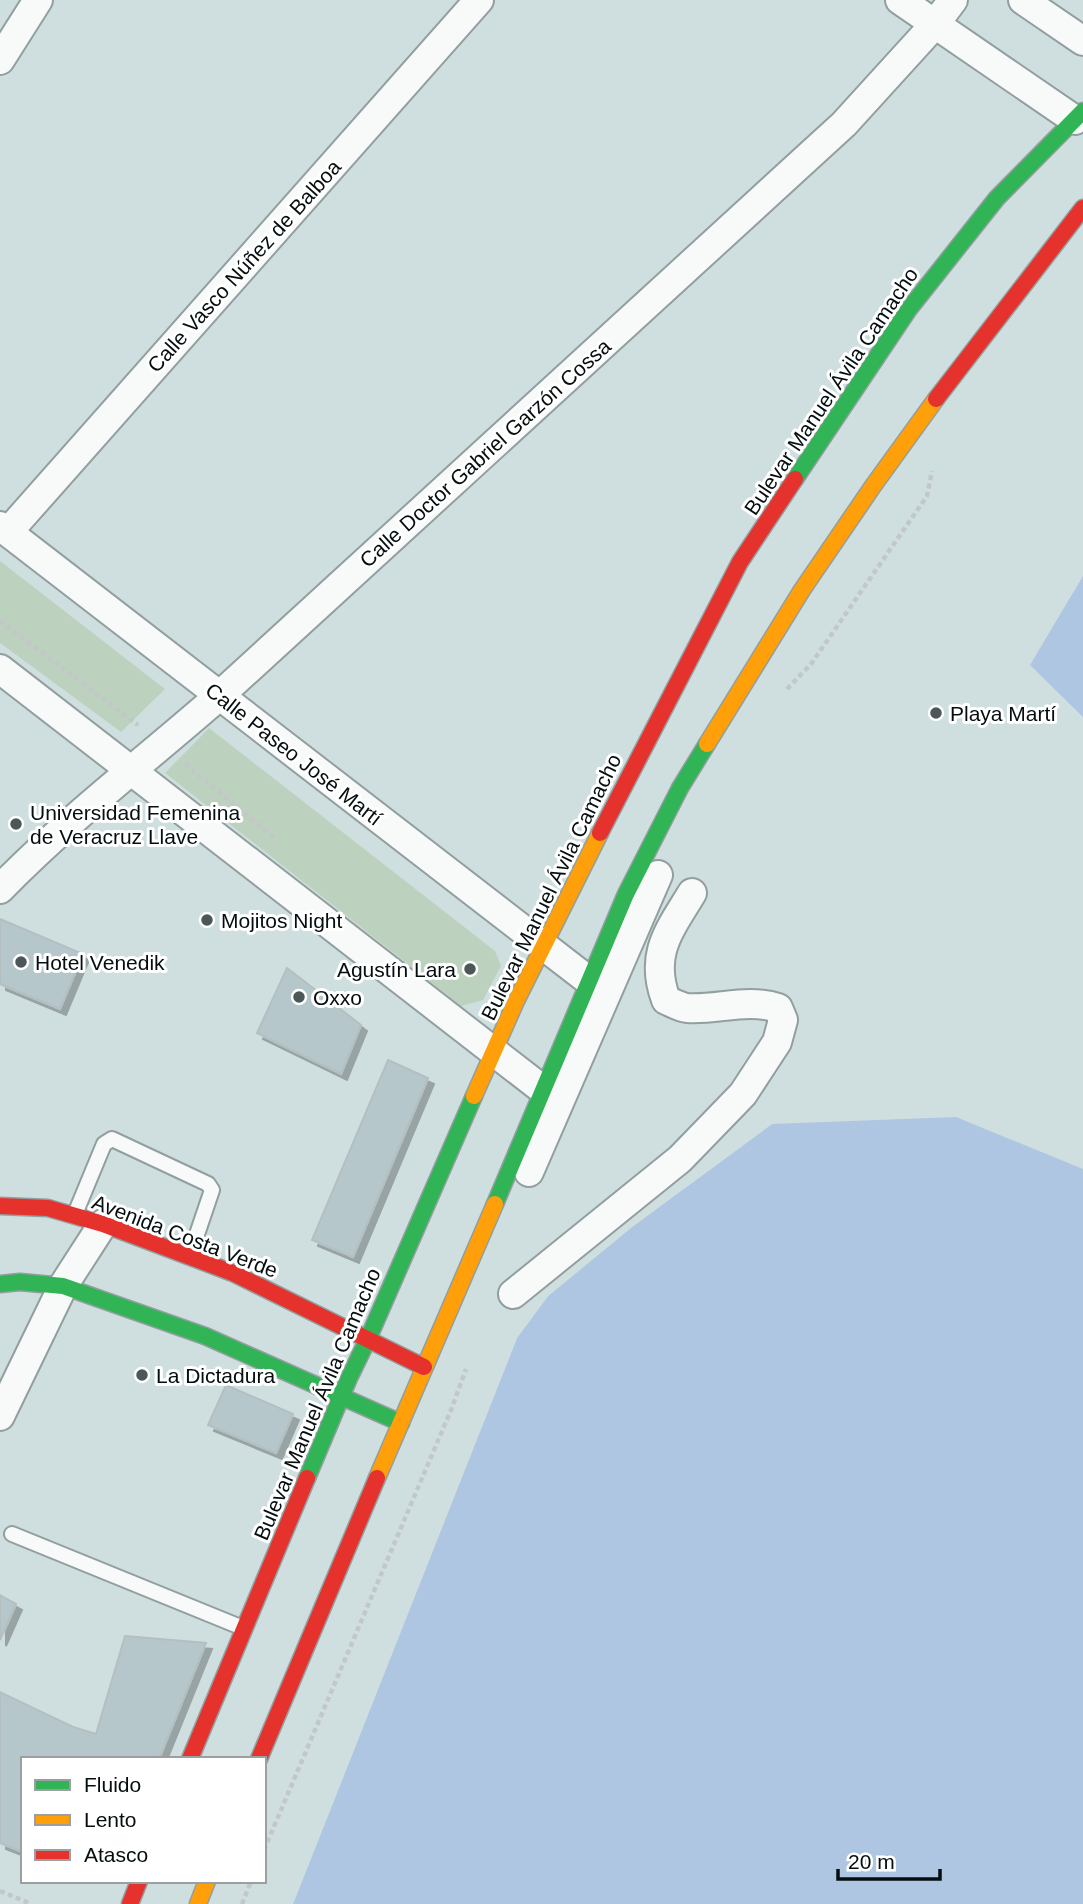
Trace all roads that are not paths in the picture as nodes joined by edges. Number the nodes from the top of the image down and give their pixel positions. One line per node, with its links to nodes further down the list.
1 (38, 0): 8 (street)
2 (479, 0): 11 (street, Calle Vasco Núñez de Balboa)
3 (900, 0): 6 (street)
4 (953, 0): 6 (street, Calle Doctor Gabriel Garzón Cossa)
5 (1023, 0): 7 (street)
6 (935, 24): 9 (street); 13 (street, Calle Doctor Gabriel Garzón Cossa)
7 (1083, 41)
8 (0, 60)
9 (1079, 116): 18 (main road, Bulevar Manuel Ávila Camacho)
10 (1083, 208): 19 (main road)
11 (4, 529): 13 (street, Calle Paseo José Martí)
12 (0, 669): 14 (street)
13 (219, 695): 14 (street, Calle Doctor Gabriel Garzón Cossa); 18 (street, Calle Paseo José Martí)
14 (130, 770): 16 (street, Calle Doctor Gabriel Garzón Cossa); 20 (street)
15 (658, 875): 26 (street)
16 (0, 889)
17 (692, 893): 29 (street)
18 (544, 947): 19 (street, Calle Paseo José Martí); 20 (main road, Bulevar Manuel Ávila Camacho)
19 (588, 981): 21 (main road)
20 (494, 1052): 21 (street); 30 (main road, Bulevar Manuel Ávila Camacho)
21 (542, 1089): 31 (main road)
22 (0, 1206): 23 (main road, Avenida Costa Verde)
23 (75, 1216): 24 (main road, Avenida Costa Verde); 25 (lane)
24 (103, 1224): 25 (main road, Avenida Costa Verde); 28 (street)
25 (189, 1257): 30 (main road, Avenida Costa Verde)
26 (481, 1280)
27 (0, 1284): 28 (main road)
28 (63, 1286): 32 (main road); 33 (street)
29 (513, 1294)
30 (368, 1339): 31 (main road, Avenida Costa Verde); 32 (main road, Bulevar Manuel Ávila Camacho)
31 (424, 1367): 34 (main road)
32 (341, 1397): 34 (main road); 36 (main road, Bulevar Manuel Ávila Camacho)
33 (0, 1416)
34 (401, 1423): 38 (main road)
35 (12, 1535): 36 (lane)
36 (245, 1628): 37 (main road, Bulevar Manuel Ávila Camacho)
37 (191, 1757)
38 (260, 1757)
39 (138, 1883): 41 (main road)
40 (206, 1883): 42 (main road)
41 (130, 1904)
42 (198, 1904)

